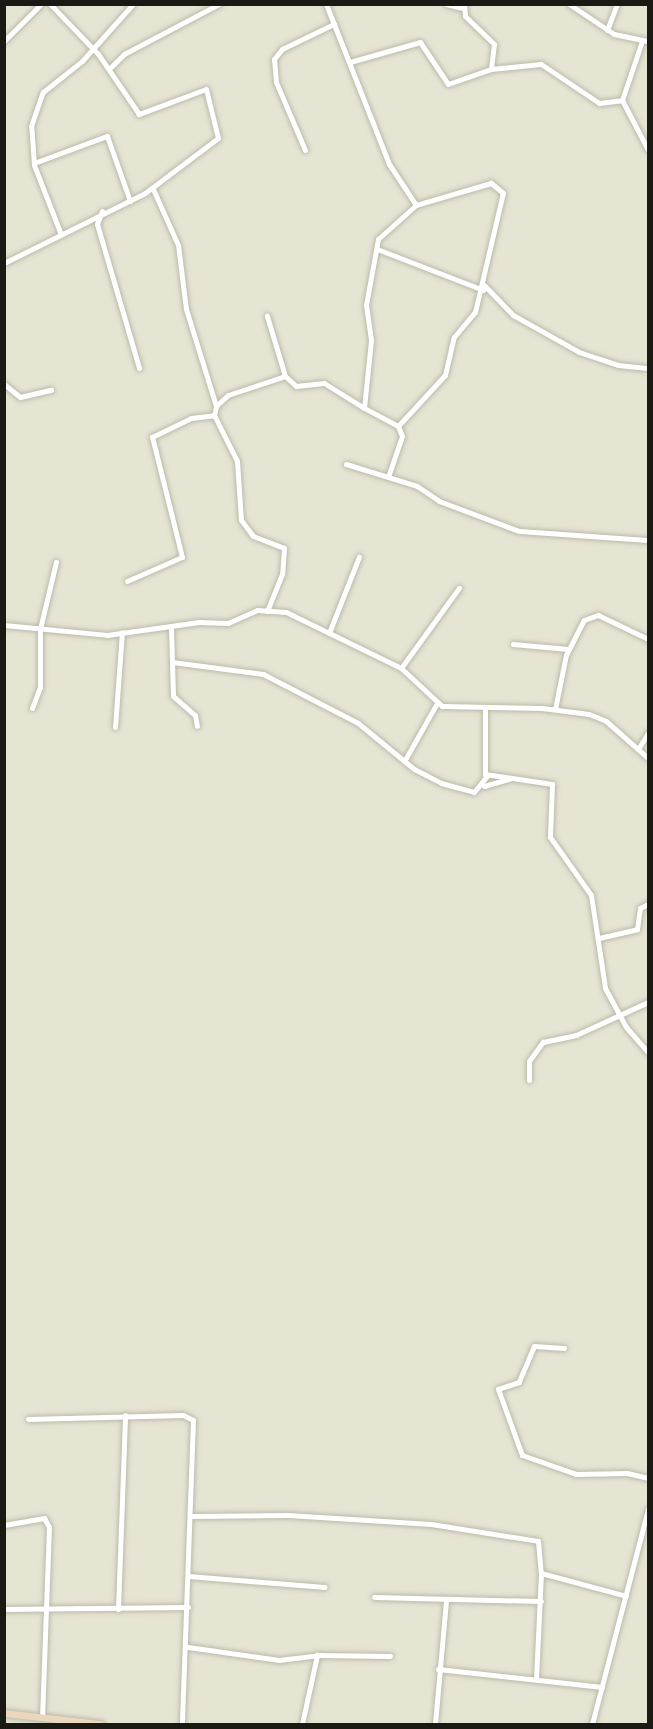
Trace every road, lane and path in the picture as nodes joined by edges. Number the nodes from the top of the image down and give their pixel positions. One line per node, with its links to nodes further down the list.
1 (41, 4): 12 (street)
2 (50, 4): 14 (street)
3 (133, 4): 14 (street)
4 (219, 4): 16 (street)
5 (326, 4): 10 (street)
6 (446, 4): 9 (street)
7 (569, 4): 11 (street)
8 (617, 4): 11 (street)
9 (463, 6): 17 (street)
10 (334, 24): 15 (street); 19 (street)
11 (607, 30): 13 (street)
12 (4, 41)
13 (645, 41): 18 (street)
14 (93, 49): 16 (street); 21 (street)
15 (350, 62): 17 (street); 24 (street)
16 (109, 69): 22 (street)
17 (491, 69): 18 (street)
18 (622, 100): 20 (street)
19 (305, 150)
20 (648, 150)
21 (34, 163): 23 (street); 26 (street)
22 (153, 189): 23 (street); 36 (street)
23 (130, 201): 25 (street)
24 (416, 205): 27 (street); 29 (street)
25 (102, 211): 26 (street); 31 (street)
26 (60, 232): 28 (street)
27 (377, 249): 29 (street); 37 (street)
28 (4, 263)
29 (484, 287): 32 (street); 39 (street)
30 (267, 316): 33 (street)
31 (139, 368)
32 (648, 368)
33 (285, 376): 36 (street); 37 (street)
34 (4, 384): 35 (street)
35 (51, 390)
36 (216, 406): 38 (street)
37 (364, 408): 39 (street)
38 (214, 415): 45 (street); 47 (street)
39 (398, 426): 41 (street)
40 (346, 464): 41 (street)
41 (388, 477): 42 (street)
42 (648, 540)
43 (359, 558): 52 (street)
44 (56, 562): 49 (street)
45 (127, 581)
46 (459, 588): 57 (street)
47 (267, 611): 50 (street); 52 (street)
48 (4, 625): 49 (street)
49 (40, 628): 51 (street); 60 (street)
50 (171, 628): 51 (street); 56 (street)
51 (123, 632): 63 (street)
52 (329, 633): 57 (street)
53 (648, 639): 55 (street)
54 (513, 644): 55 (street)
55 (568, 649): 61 (street)
56 (172, 662): 62 (street); 66 (street)
57 (401, 668): 58 (street)
58 (437, 703): 59 (street); 66 (street)
59 (485, 707): 61 (street); 68 (street)
60 (32, 708)
61 (555, 709): 65 (street)
62 (197, 726)
63 (115, 727)
64 (648, 733): 65 (street)
65 (638, 749): 67 (street)
66 (406, 758): 70 (street)
67 (648, 758)
68 (487, 776): 69 (street); 70 (street)
69 (511, 779): 70 (street); 72 (street)
70 (482, 787)
71 (648, 904): 72 (street)
72 (599, 938): 74 (street)
73 (648, 1002): 74 (street)
74 (620, 1015): 75 (street); 76 (street)
75 (648, 1052)
76 (529, 1080)
77 (564, 1348): 80 (street)
78 (125, 1415): 79 (street); 82 (street); 93 (street)
79 (28, 1419)
80 (648, 1478)
81 (648, 1509): 87 (street)
82 (191, 1516): 84 (street); 85 (street)
83 (4, 1525): 94 (street)
84 (541, 1573): 87 (street); 90 (street)
85 (188, 1576): 86 (street); 91 (street)
86 (325, 1587)
87 (626, 1596): 100 (street)
88 (374, 1597): 89 (street)
89 (446, 1600): 90 (street); 98 (street)
90 (541, 1601): 99 (street)
91 (188, 1607): 93 (street); 95 (street)
92 (4, 1609): 94 (street)
93 (118, 1609): 94 (street)
94 (47, 1610): 102 (street)
95 (188, 1647): 96 (street); 104 (street)
96 (317, 1655): 97 (street); 105 (street)
97 (390, 1656)
98 (438, 1669): 99 (street); 106 (street)
99 (536, 1679): 100 (street)
100 (602, 1688): 107 (street)
101 (4, 1713): 102 (main road)
102 (42, 1718): 103 (main road)
103 (100, 1725)
104 (182, 1725)
105 (302, 1725)
106 (435, 1725)
107 (592, 1725)

